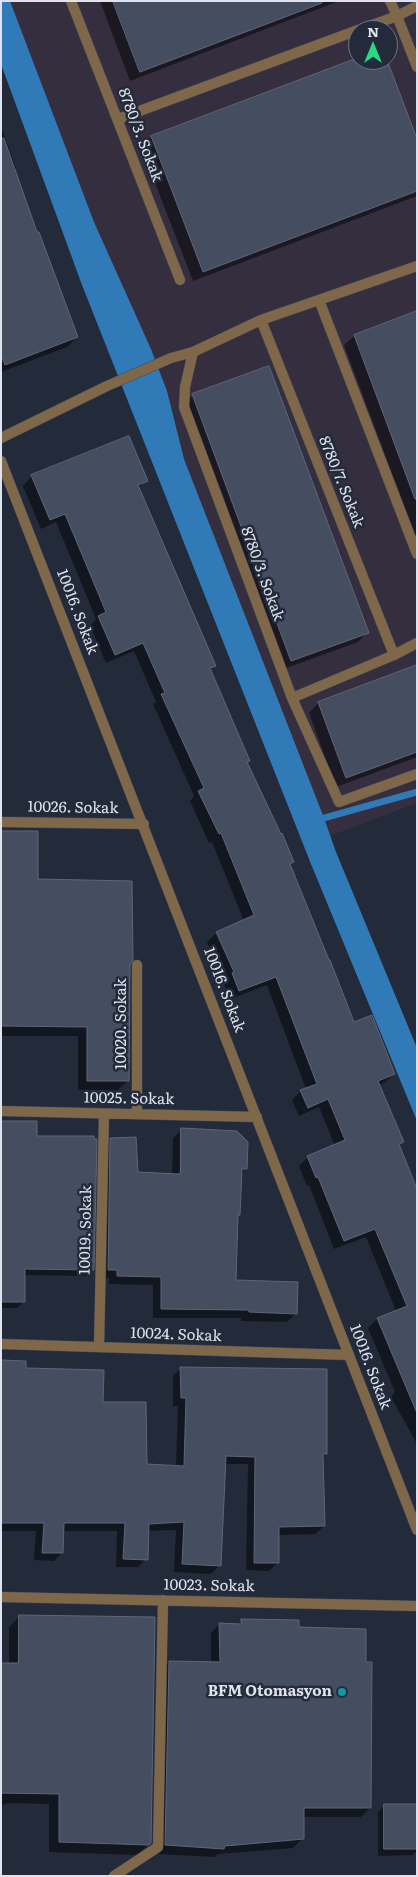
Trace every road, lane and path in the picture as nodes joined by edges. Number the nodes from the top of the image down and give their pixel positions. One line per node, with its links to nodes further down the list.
1 (71, 1): 8 (street, 8780/3. Sokak)
2 (390, 1): 4 (street)
3 (417, 6): 4 (street)
4 (397, 16): 5 (street); 7 (street)
5 (386, 20)
6 (348, 34): 8 (street)
7 (417, 67)
8 (118, 119): 10 (street, 8780/3. Sokak)
9 (417, 266): 11 (street)
10 (180, 280)
11 (319, 300): 12 (street); 16 (street)
12 (261, 320): 13 (street); 18 (street, 8780/7. Sokak)
13 (194, 352): 14 (street); 19 (street, 8780/3. Sokak)
14 (1, 438)
15 (1, 460): 22 (street, 10016. Sokak)
16 (417, 554)
17 (417, 643): 18 (street)
18 (394, 655): 19 (street)
19 (292, 698): 20 (street, 8780/3. Sokak)
20 (417, 774)
21 (1, 822): 22 (street, 10026. Sokak)
22 (144, 824): 27 (street, 10016. Sokak)
23 (136, 965): 26 (street, 10020. Sokak)
24 (1, 1111): 25 (street, 10025. Sokak)
25 (104, 1114): 26 (street, 10025. Sokak); 29 (street, 10019. Sokak)
26 (136, 1114): 27 (street, 10025. Sokak)
27 (257, 1117): 30 (street, 10016. Sokak)
28 (1, 1344): 29 (street, 10024. Sokak)
29 (99, 1347): 30 (street, 10024. Sokak)
30 (349, 1355): 31 (street, 10016. Sokak)
31 (417, 1530)
32 (1, 1597): 33 (street, 10023. Sokak)
33 (162, 1600): 34 (street, 10023. Sokak); 35 (street)
34 (417, 1606)
35 (114, 1876)

